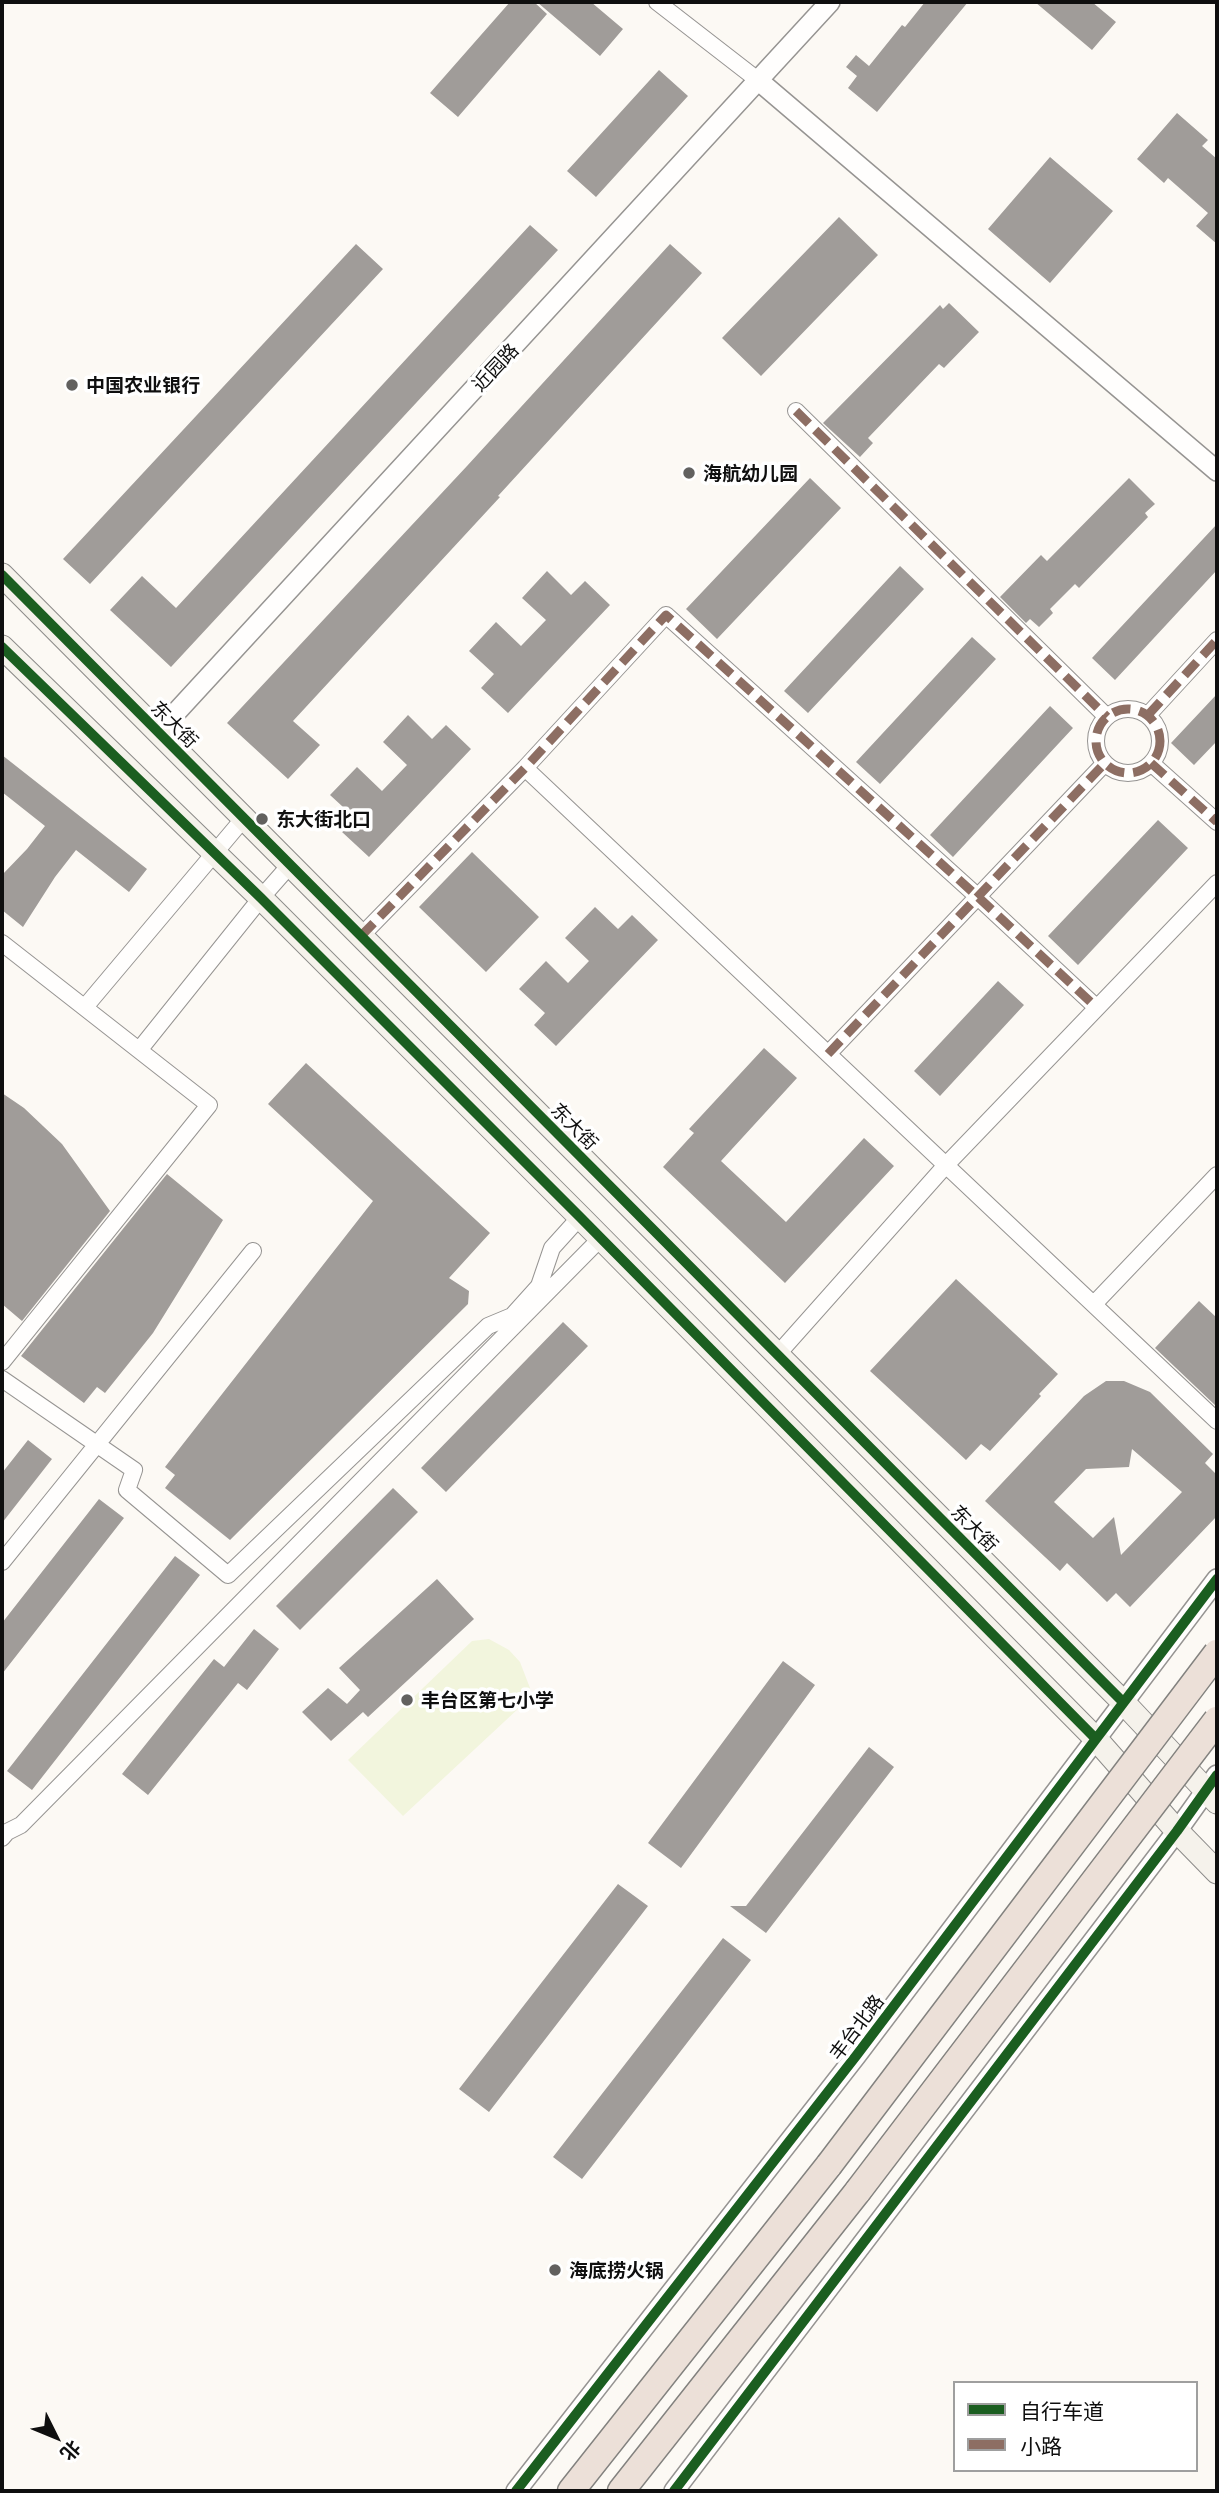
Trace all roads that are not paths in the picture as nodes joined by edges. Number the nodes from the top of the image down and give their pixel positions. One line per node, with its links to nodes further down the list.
1 (656, 2): 3 (street)
2 (830, 2): 3 (street, 近园路)
3 (759, 81): 5 (street); 11 (street, 近园路)
4 (796, 411): 10 (street)
5 (1217, 471)
6 (2, 575): 11 (main road, 东大街)
7 (1217, 640): 9 (street)
8 (2, 646): 17 (main road)
9 (1147, 715): 10 (street); 13 (street)
10 (1107, 717): 12 (street)
11 (158, 732): 15 (main road, 东大街)
12 (1105, 763): 13 (street); 20 (street)
13 (1151, 763): 16 (street)
14 (525, 768): 20 (street); 22 (street); 27 (street)
15 (244, 818): 17 (street); 18 (main road, 东大街)
16 (1217, 822)
17 (214, 852): 21 (main road); 24 (street)
18 (290, 865): 21 (street); 22 (main road, 东大街)
19 (1217, 883): 25 (street)
20 (977, 896): 25 (street); 27 (street)
21 (261, 898): 26 (street); 30 (main road)
22 (361, 936): 34 (main road, 东大街)
23 (2, 943): 24 (street)
24 (85, 1007): 26 (street)
25 (1096, 1007): 28 (street)
26 (140, 1049): 35 (street)
27 (828, 1054): 28 (street)
28 (946, 1165): 33 (street); 34 (street)
29 (1217, 1175): 33 (street)
30 (580, 1217): 31 (main road); 38 (street)
31 (601, 1238): 44 (main road); 47 (street)
32 (253, 1251): 38 (street)
33 (1094, 1304): 37 (street)
34 (777, 1355): 42 (main road, 东大街)
35 (2, 1362)
36 (2, 1379): 38 (street)
37 (1217, 1421)
38 (96, 1444): 39 (street)
39 (2, 1562)
40 (1217, 1579): 42 (street, 丰台北路)
41 (1217, 1653): 50 (highway, bridge)
42 (1123, 1702): 44 (street, 丰台北路); 45 (main road, 东大街)
43 (1217, 1720): 51 (highway, bridge)
44 (1096, 1739): 46 (main road); 49 (street, 丰台北路)
45 (1213, 1789): 46 (street)
46 (1177, 1831): 48 (main road); 52 (street)
47 (2, 1838)
48 (1217, 1872)
49 (516, 2491)
50 (571, 2491)
51 (621, 2491)
52 (674, 2491)

